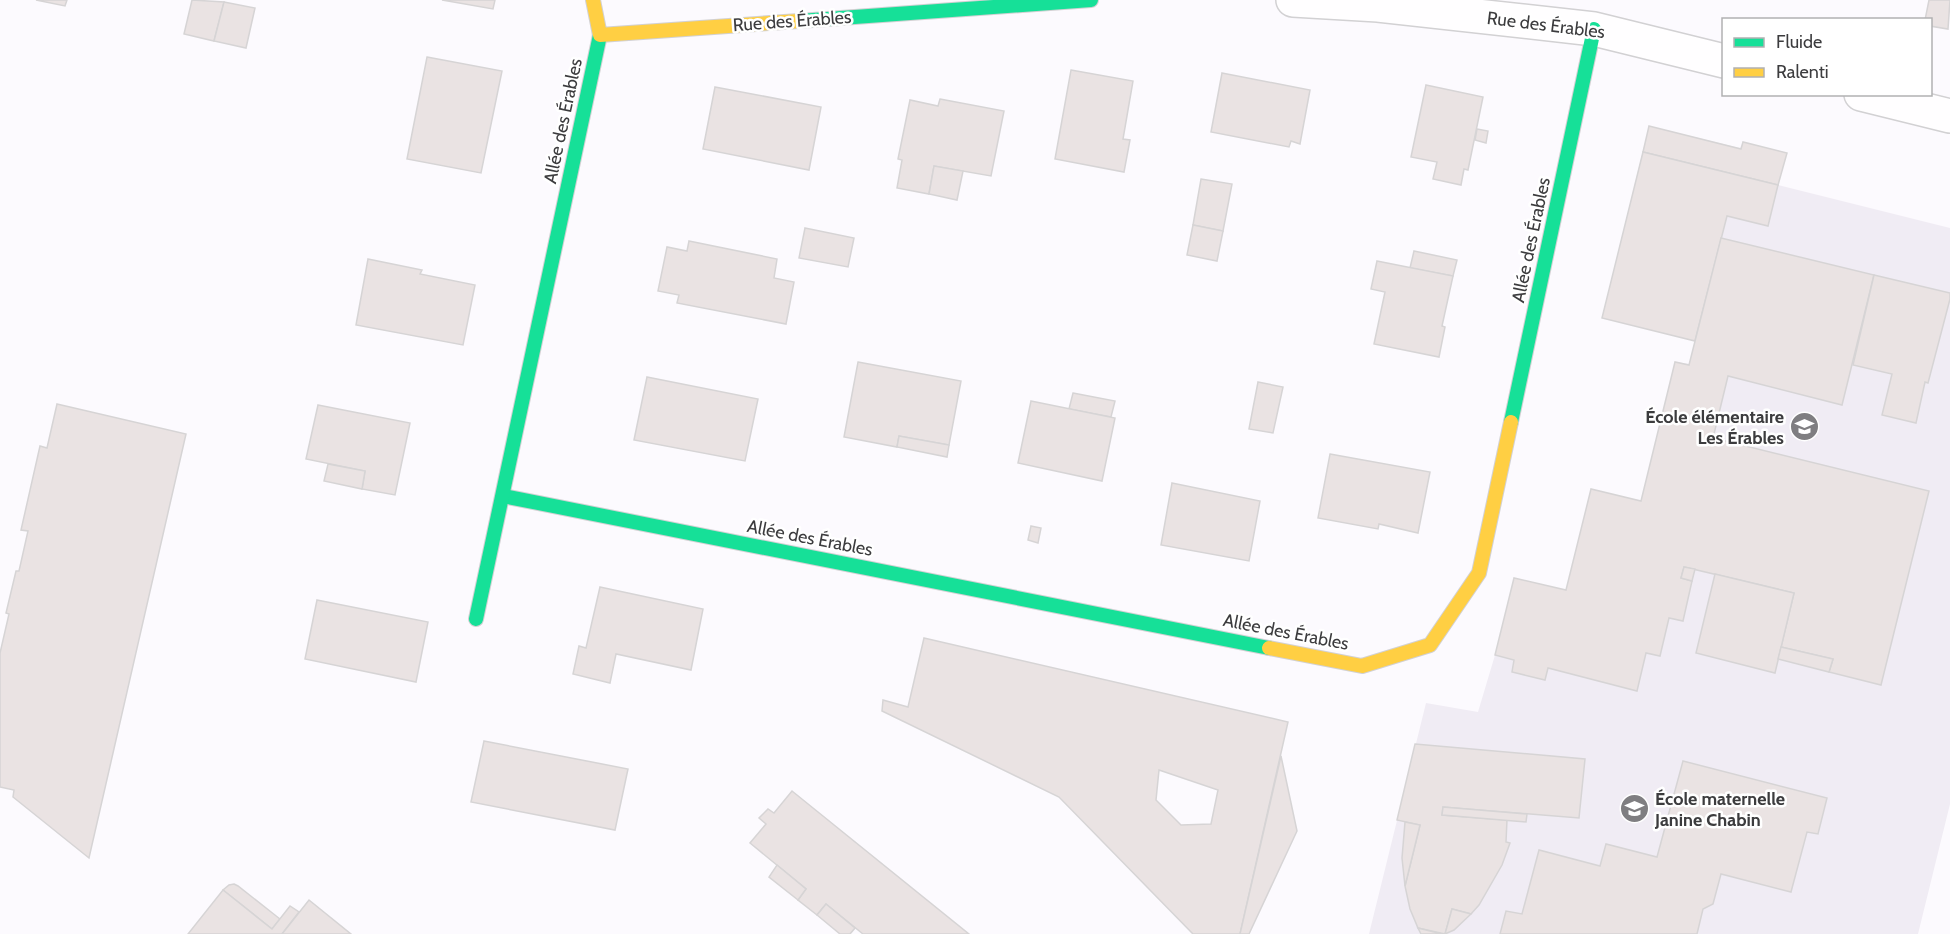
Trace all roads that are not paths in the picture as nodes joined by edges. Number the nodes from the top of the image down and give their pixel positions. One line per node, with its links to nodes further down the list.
1 (593, 0): 5 (street)
2 (1091, 0): 5 (street, Rue des Érables)
3 (1293, 0): 4 (street, Rue des Érables)
4 (1594, 29): 6 (street, Rue des Érables); 9 (street, Allée des Érables)
5 (600, 35): 9 (street, Allée des Érables)
6 (1722, 61)
7 (1869, 96): 8 (street)
8 (1950, 116)
9 (503, 496): 10 (street, Allée des Érables)
10 (476, 619)

